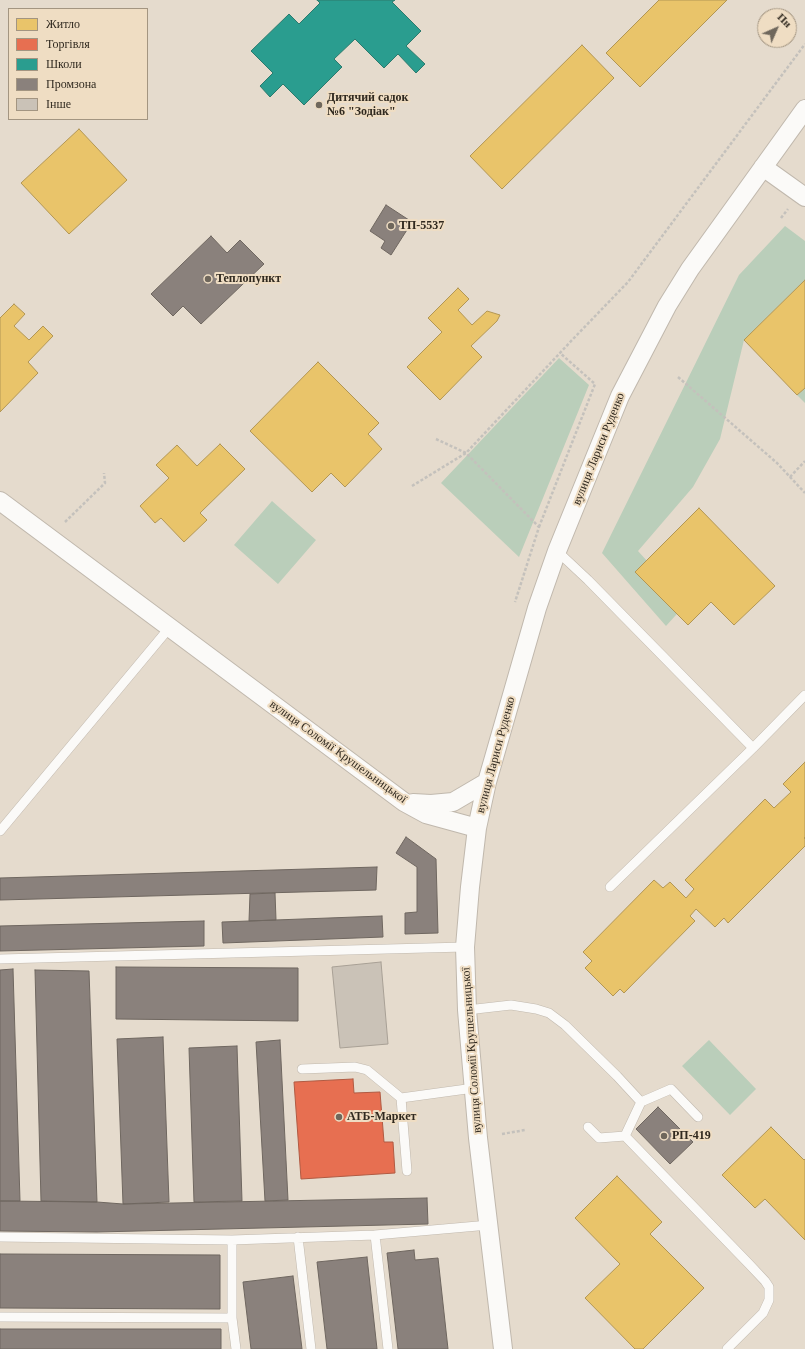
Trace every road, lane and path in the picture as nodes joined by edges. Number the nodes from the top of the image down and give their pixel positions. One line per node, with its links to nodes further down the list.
1 (805, 44): 5 (path)
2 (805, 109): 3 (street, вулиця Лариси Руденко)
3 (763, 167): 4 (street); 17 (street, вулиця Лариси Руденко)
4 (805, 197)
5 (560, 352): 8 (path); 16 (path)
6 (678, 377): 11 (path)
7 (436, 439): 8 (path)
8 (466, 453): 12 (path); 16 (path)
9 (805, 461): 11 (path)
10 (104, 473): 15 (path)
11 (790, 477): 13 (path)
12 (412, 486)
13 (805, 493)
14 (0, 501): 19 (street, вулиця Соломії Крушельницької)
15 (65, 522)
16 (539, 527): 18 (path)
17 (557, 551): 21 (lane); 22 (street, вулиця Лариси Руденко)
18 (518, 589)
19 (170, 627): 23 (street, вулиця Соломії Крушельницької); 25 (lane)
20 (805, 695): 21 (lane)
21 (753, 748): 26 (lane)
22 (487, 782): 23 (street); 24 (street, вулиця Лариси Руденко)
23 (404, 802): 24 (street, вулиця Соломії Крушельницької)
24 (478, 828): 27 (street, вулиця Соломії Крушельницької)
25 (0, 831)
26 (610, 887)
27 (465, 947): 28 (lane); 29 (street, вулиця Соломії Крушельницької)
28 (0, 959)
29 (467, 1010): 31 (street, вулиця Соломії Крушельницької); 33 (lane)
30 (302, 1069): 32 (lane)
31 (474, 1088): 32 (lane); 40 (street, вулиця Соломії Крушельницької)
32 (401, 1098): 39 (lane)
33 (641, 1102): 34 (lane); 38 (lane)
34 (698, 1117)
35 (588, 1127): 38 (lane)
36 (525, 1130): 37 (path)
37 (502, 1134)
38 (625, 1136): 51 (lane)
39 (407, 1171)
40 (489, 1225): 41 (lane); 50 (street, вулиця Соломії Крушельницької)
41 (375, 1235): 42 (lane); 49 (lane)
42 (298, 1236): 44 (lane); 48 (lane)
43 (0, 1237): 44 (lane)
44 (232, 1240): 46 (lane)
45 (0, 1317): 46 (lane)
46 (232, 1318): 47 (lane)
47 (236, 1349)
48 (311, 1349)
49 (388, 1349)
50 (503, 1349)
51 (727, 1349)

